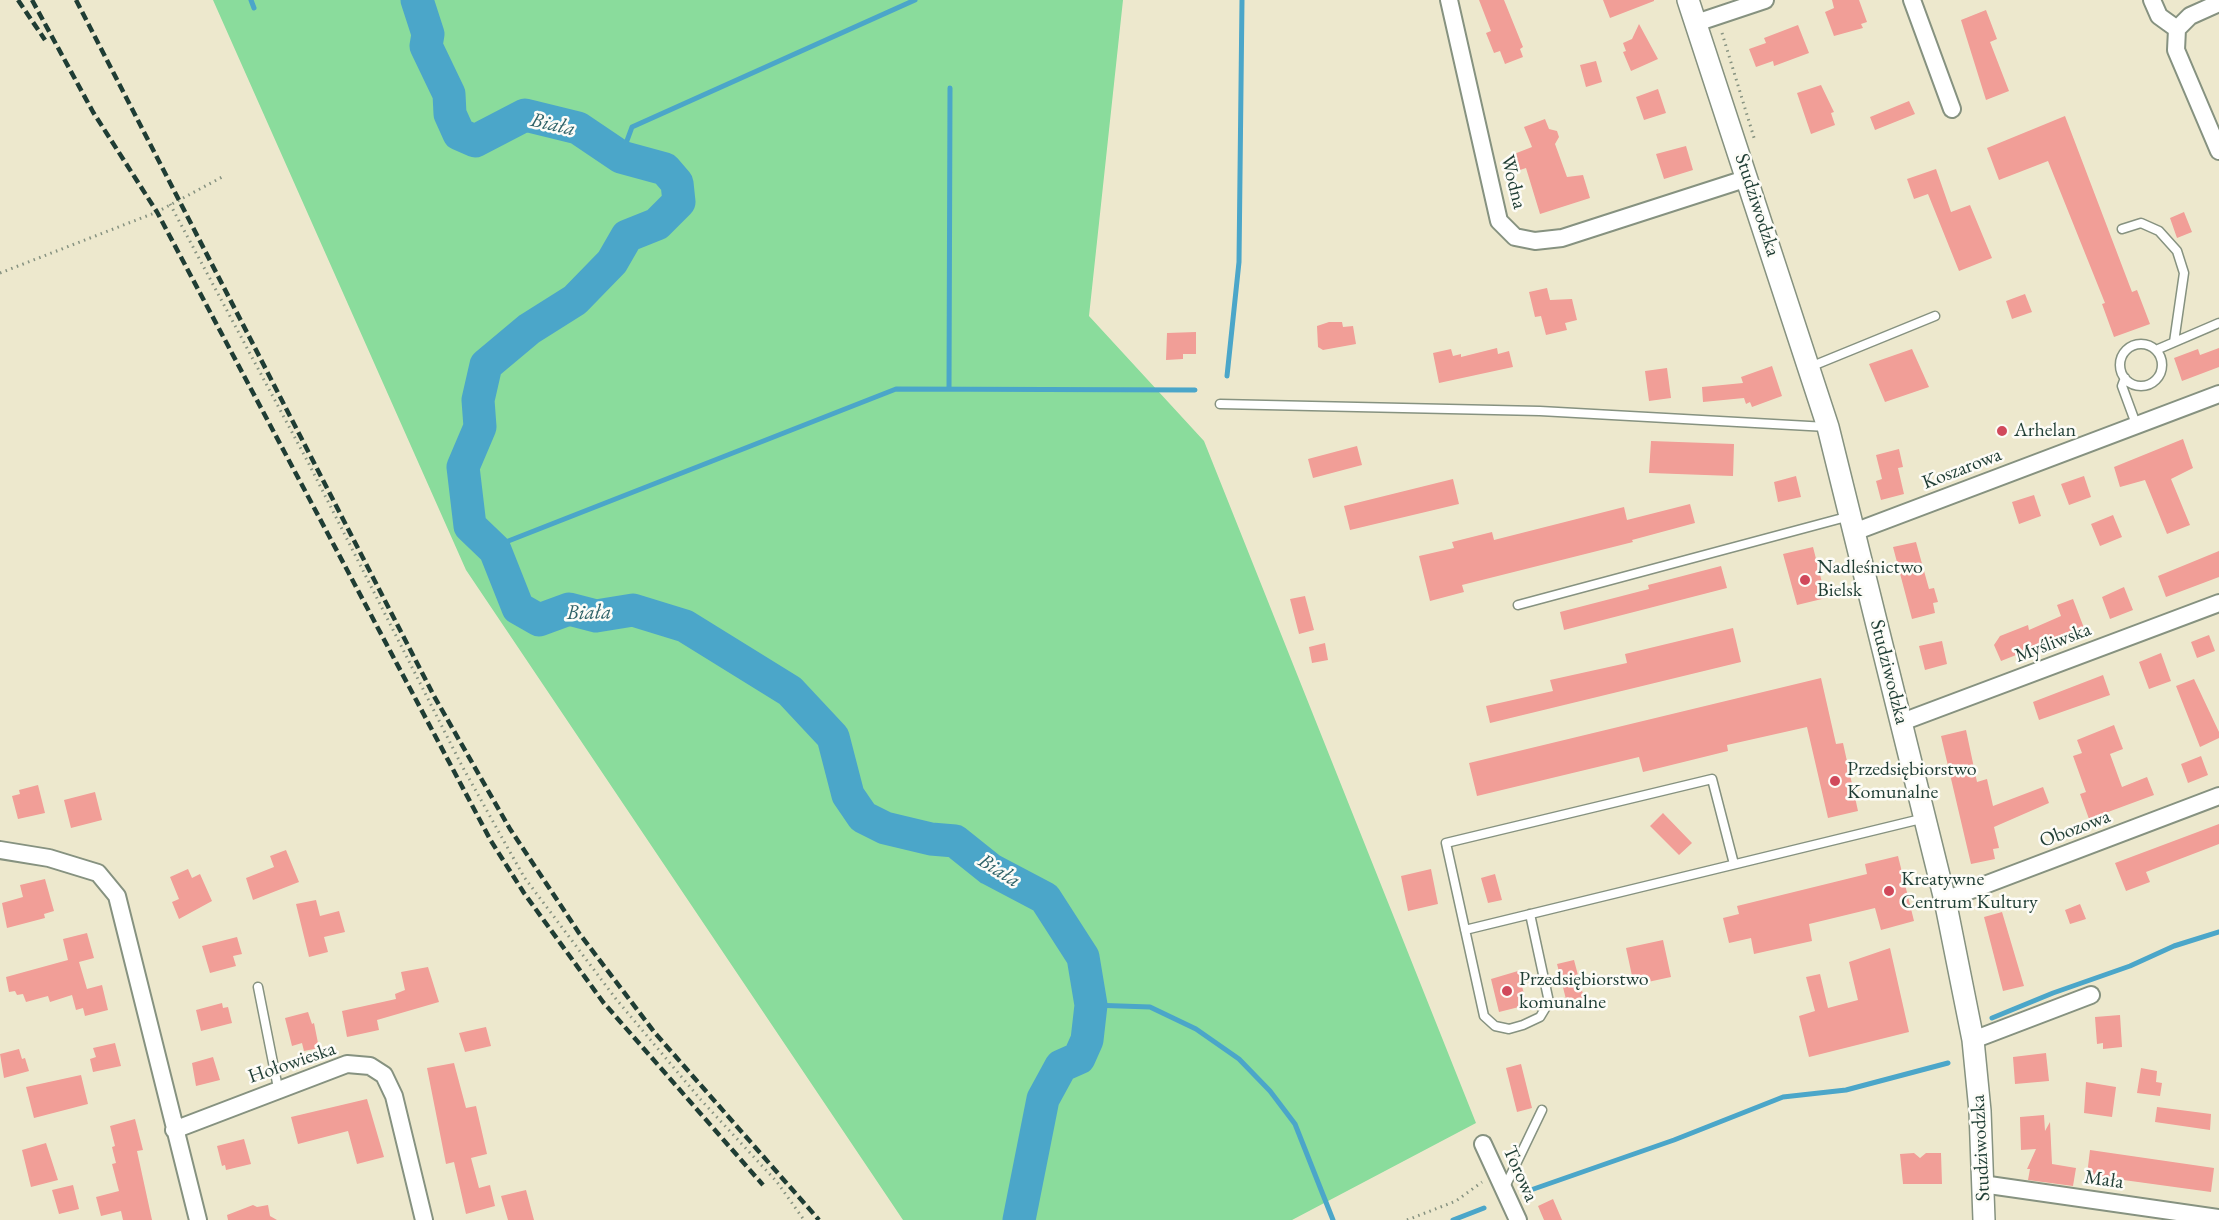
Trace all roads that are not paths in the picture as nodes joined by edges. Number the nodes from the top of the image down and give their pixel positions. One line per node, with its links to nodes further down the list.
1 (1449, 0): 11 (street, Wodna)
2 (1688, 0): 7 (street, Studziwodzka)
3 (1765, 0): 7 (street)
4 (1912, 0): 9 (street)
5 (2152, 0): 8 (street)
6 (2219, 3): 8 (street)
7 (1696, 23): 11 (street, Studziwodzka)
8 (2177, 29): 10 (street)
9 (1952, 109)
10 (2219, 151)
11 (1748, 178): 17 (street, Studziwodzka)
12 (2122, 229): 15 (lane)
13 (1935, 316): 17 (lane)
14 (2219, 323): 15 (lane)
15 (2174, 342): 16 (lane)
16 (2156, 350): 18 (lane); 18 (lane)
17 (1809, 367): 22 (street, Studziwodzka)
18 (2125, 378): 21 (lane)
19 (2219, 394): 21 (street, Koszarowa)
20 (1220, 404): 22 (lane)
21 (2136, 424): 23 (street, Koszarowa)
22 (1828, 427): 23 (street, Studziwodzka)
23 (1852, 524): 25 (lane); 26 (street, Studziwodzka)
24 (2219, 603): 26 (street, Myśliwska)
25 (1518, 605)
26 (1902, 722): 28 (street, Studziwodzka)
27 (2219, 796): 31 (street, Obozowa)
28 (1925, 818): 30 (lane); 31 (street, Studziwodzka)
29 (0, 850): 39 (street)
30 (1734, 864): 32 (lane); 33 (lane)
31 (1945, 900): 36 (street, Studziwodzka)
32 (1530, 914): 33 (lane); 33 (lane)
33 (1465, 930)
34 (258, 987): 37 (lane)
35 (2091, 995): 36 (street)
36 (1973, 1040): 42 (street, Studziwodzka)
37 (278, 1089): 39 (street, Hołowieska); 45 (street, Hołowieska)
38 (1542, 1110): 41 (lane)
39 (174, 1130): 44 (street)
40 (1483, 1144): 41 (street, Torowa)
41 (1500, 1182): 46 (street, Torowa)
42 (1982, 1184): 43 (street, Mała); 47 (street, Studziwodzka)
43 (2219, 1218)
44 (198, 1220)
45 (424, 1220)
46 (1518, 1220)
47 (1984, 1220)

